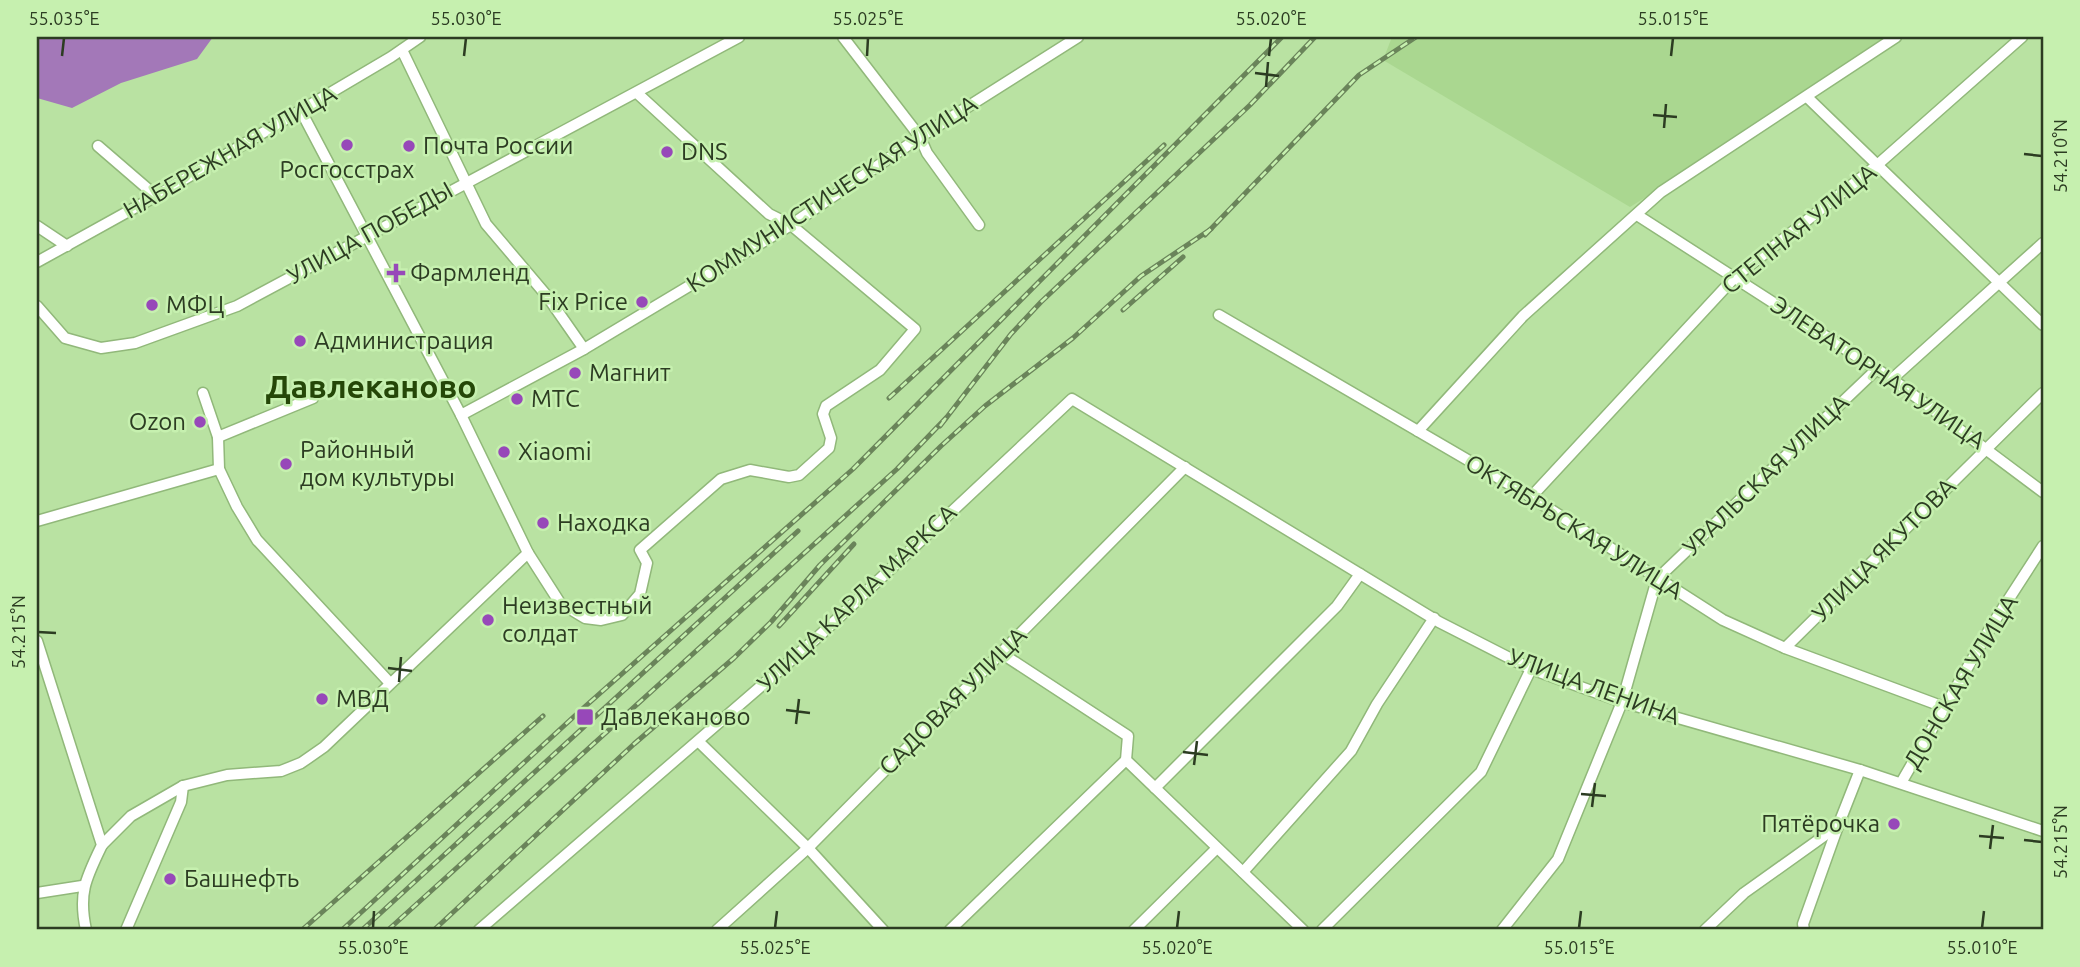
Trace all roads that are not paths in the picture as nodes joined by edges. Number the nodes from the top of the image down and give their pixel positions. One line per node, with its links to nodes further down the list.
1 (420, 37): 7 (street, НАБЕРЕЖНАЯ УЛИЦА)
2 (739, 37): 8 (street, УЛИЦА ПОБЕДЫ)
3 (843, 37): 11 (street)
4 (1078, 37): 11 (street, КОММУНИСТИЧЕСКАЯ УЛИЦА)
5 (1896, 37): 9 (street)
6 (2022, 37): 13 (street, СТЕПНАЯ УЛИЦА)
7 (402, 50): 10 (street, НАБЕРЕЖНАЯ УЛИЦА); 14 (street)
8 (637, 93): 14 (street, УЛИЦА ПОБЕДЫ); 17 (street)
9 (1807, 97): 13 (street); 16 (street)
10 (301, 111): 15 (street, НАБЕРЕЖНАЯ УЛИЦА); 20 (street)
11 (920, 137): 17 (street, КОММУНИСТИЧЕСКАЯ УЛИЦА); 18 (street)
12 (98, 146): 15 (street)
13 (1876, 166): 24 (street, СТЕПНАЯ УЛИЦА); 25 (street)
14 (466, 180): 20 (street, УЛИЦА ПОБЕДЫ); 29 (street)
15 (156, 196): 22 (street, НАБЕРЕЖНАЯ УЛИЦА)
16 (1637, 215): 24 (street, ЭЛЕВАТОРНАЯ УЛИЦА); 37 (street)
17 (791, 225): 29 (street, КОММУНИСТИЧЕСКАЯ УЛИЦА); 46 (street)
18 (979, 225)
19 (37, 226): 22 (street)
20 (366, 236): 26 (street, УЛИЦА ПОБЕДЫ); 36 (street)
21 (2043, 243): 25 (street)
22 (67, 246): 23 (street, НАБЕРЕЖНАЯ УЛИЦА)
23 (37, 262)
24 (1735, 276): 30 (street, ЭЛЕВАТОРНАЯ УЛИЦА); 43 (street, СТЕПНАЯ УЛИЦА)
25 (1998, 283): 28 (street); 31 (street)
26 (37, 306)
27 (1219, 315): 37 (street, ОКТЯБРЬСКАЯ УЛИЦА)
28 (2043, 325)
29 (584, 349): 36 (street, КОММУНИСТИЧЕСКАЯ УЛИЦА)
30 (1877, 369): 31 (street, ЭЛЕВАТОРНАЯ УЛИЦА); 48 (street, УРАЛЬСКАЯ УЛИЦА)
31 (1892, 379): 39 (street, ЭЛЕВАТОРНАЯ УЛИЦА)
32 (202, 393): 38 (street)
33 (2043, 393): 39 (street, УЛИЦА ЯКУТОВА)
34 (313, 398): 38 (street)
35 (1072, 399): 40 (street, УЛИЦА ЛЕНИНА); 57 (street, УЛИЦА КАРЛА МАРКСА)
36 (461, 415): 46 (street)
37 (1418, 431): 43 (street, ОКТЯБРЬСКАЯ УЛИЦА)
38 (218, 437): 41 (street)
39 (1988, 448): 42 (street, ЭЛЕВАТОРНАЯ УЛИЦА); 51 (street, УЛИЦА ЯКУТОВА)
40 (1185, 467): 47 (street, УЛИЦА ЛЕНИНА); 52 (street, САДОВАЯ УЛИЦА)
41 (219, 469): 44 (street); 54 (street)
42 (2043, 492)
43 (1531, 497): 48 (street, ОКТЯБРЬСКАЯ УЛИЦА)
44 (37, 521)
45 (2043, 547): 56 (street, ДОНСКАЯ УЛИЦА)
46 (528, 553): 54 (street)
47 (1360, 574): 49 (street, УЛИЦА ЛЕНИНА); 62 (street)
48 (1657, 579): 51 (street, ОКТЯБРЬСКАЯ УЛИЦА); 55 (street)
49 (1434, 618): 53 (street, УЛИЦА ЛЕНИНА); 68 (street)
50 (37, 641): 65 (street)
51 (1785, 648): 56 (street, ОКТЯБРЬСКАЯ УЛИЦА)
52 (1001, 653): 58 (street); 66 (street, САДОВАЯ УЛИЦА)
53 (1531, 669): 55 (street, УЛИЦА ЛЕНИНА); 79 (street)
54 (389, 682): 61 (street)
55 (1622, 702): 59 (street, УЛИЦА ЛЕНИНА); 80 (street)
56 (1944, 707): 60 (street, ДОНСКАЯ УЛИЦА)
57 (699, 741): 66 (street); 73 (street, УЛИЦА КАРЛА МАРКСА)
58 (1126, 760): 62 (street); 76 (street)
59 (1860, 770): 60 (street, УЛИЦА ЛЕНИНА); 63 (street)
60 (1901, 783): 64 (street, УЛИЦА ЛЕНИНА)
61 (183, 786): 65 (street); 72 (street)
62 (1155, 788): 67 (street)
63 (1838, 826): 81 (street); 82 (street)
64 (2043, 831)
65 (102, 845): 69 (street)
66 (808, 848): 74 (street, САДОВАЯ УЛИЦА); 75 (street)
67 (1217, 848): 68 (street); 77 (street)
68 (1243, 872): 78 (street)
69 (82, 886): 70 (street); 71 (street)
70 (37, 893)
71 (86, 930)
72 (126, 930)
73 (479, 930)
74 (716, 930)
75 (883, 930)
76 (950, 930)
77 (1134, 930)
78 (1303, 930)
79 (1322, 930)
80 (1502, 930)
81 (1705, 930)
82 (1804, 930)

